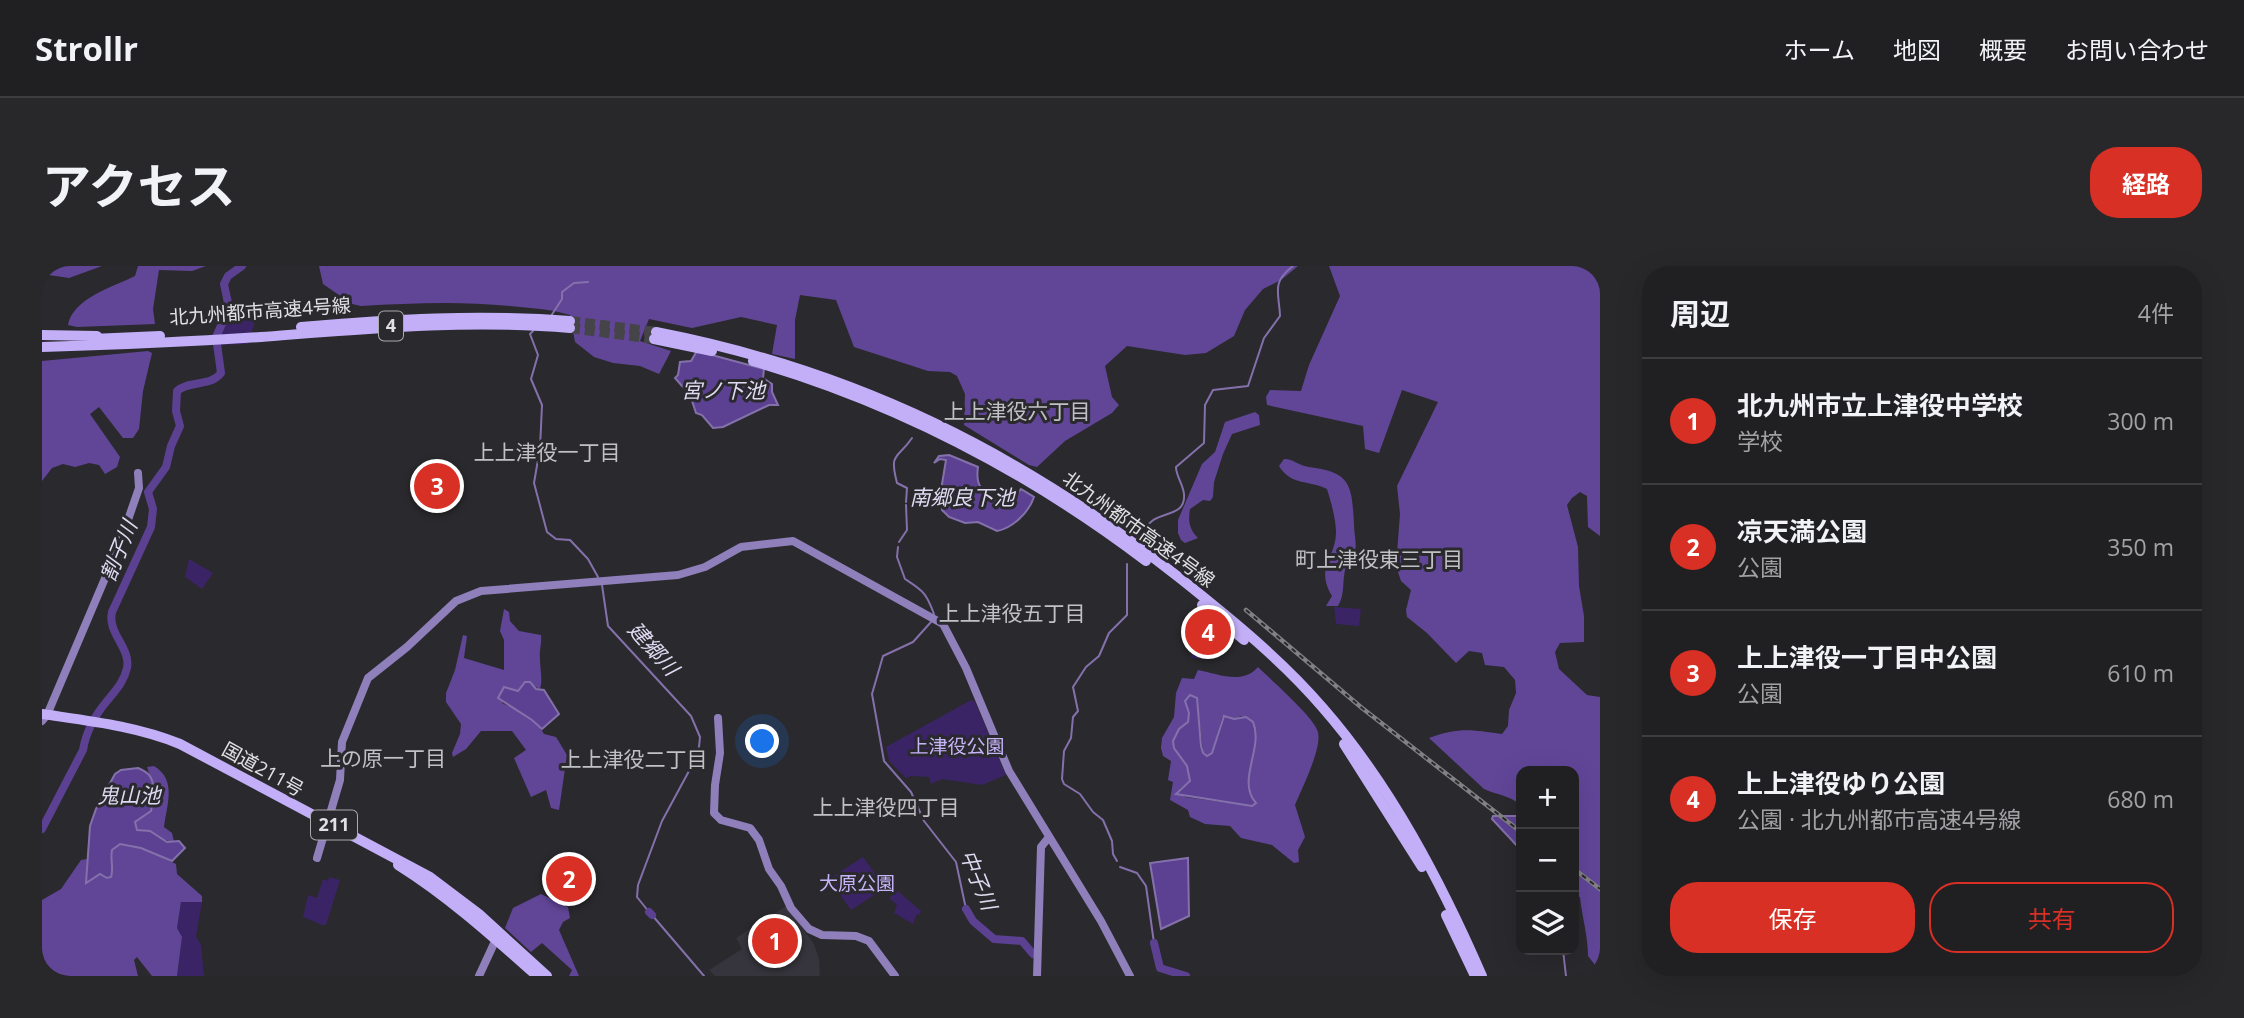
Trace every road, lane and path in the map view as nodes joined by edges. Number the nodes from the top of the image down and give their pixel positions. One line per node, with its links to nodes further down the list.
1 (570, 325): 2 (highway, 北九州都市高速4号線 / 4)
2 (260, 333): 5 (highway, 北九州都市高速4号線 / 4); 5 (highway, 北九州都市高速4号線 / 4)
3 (42, 335): 5 (highway)
4 (655, 336): 10 (highway)
5 (139, 339): 6 (highway, 北九州都市高速4号線 / 4); 7 (highway, 北九州都市高速4号線 / 4)
6 (42, 341)
7 (122, 345): 8 (highway, 北九州都市高速4号線 / 4); 9 (highway)
8 (42, 347)
9 (42, 354)
10 (775, 364): 24 (highway, 北九州都市高速4号線); 25 (highway, 北九州都市高速4号線)
11 (138, 473): 12 (street)
12 (43, 717): 14 (highway, 国道211号 / 211)
13 (718, 718): 21 (street)
14 (327, 825): 15 (street); 16 (street); 17 (highway, 国道211号 / 211)
15 (1049, 837): 22 (street); 23 (street)
16 (317, 858)
17 (498, 936): 18 (street); 19 (highway, 国道211号 / 211); 20 (highway, 国道211号 / 211)
18 (479, 976)
19 (537, 976)
20 (547, 976)
21 (895, 976)
22 (1037, 976)
23 (1130, 976)
24 (1475, 976)
25 (1482, 976)

